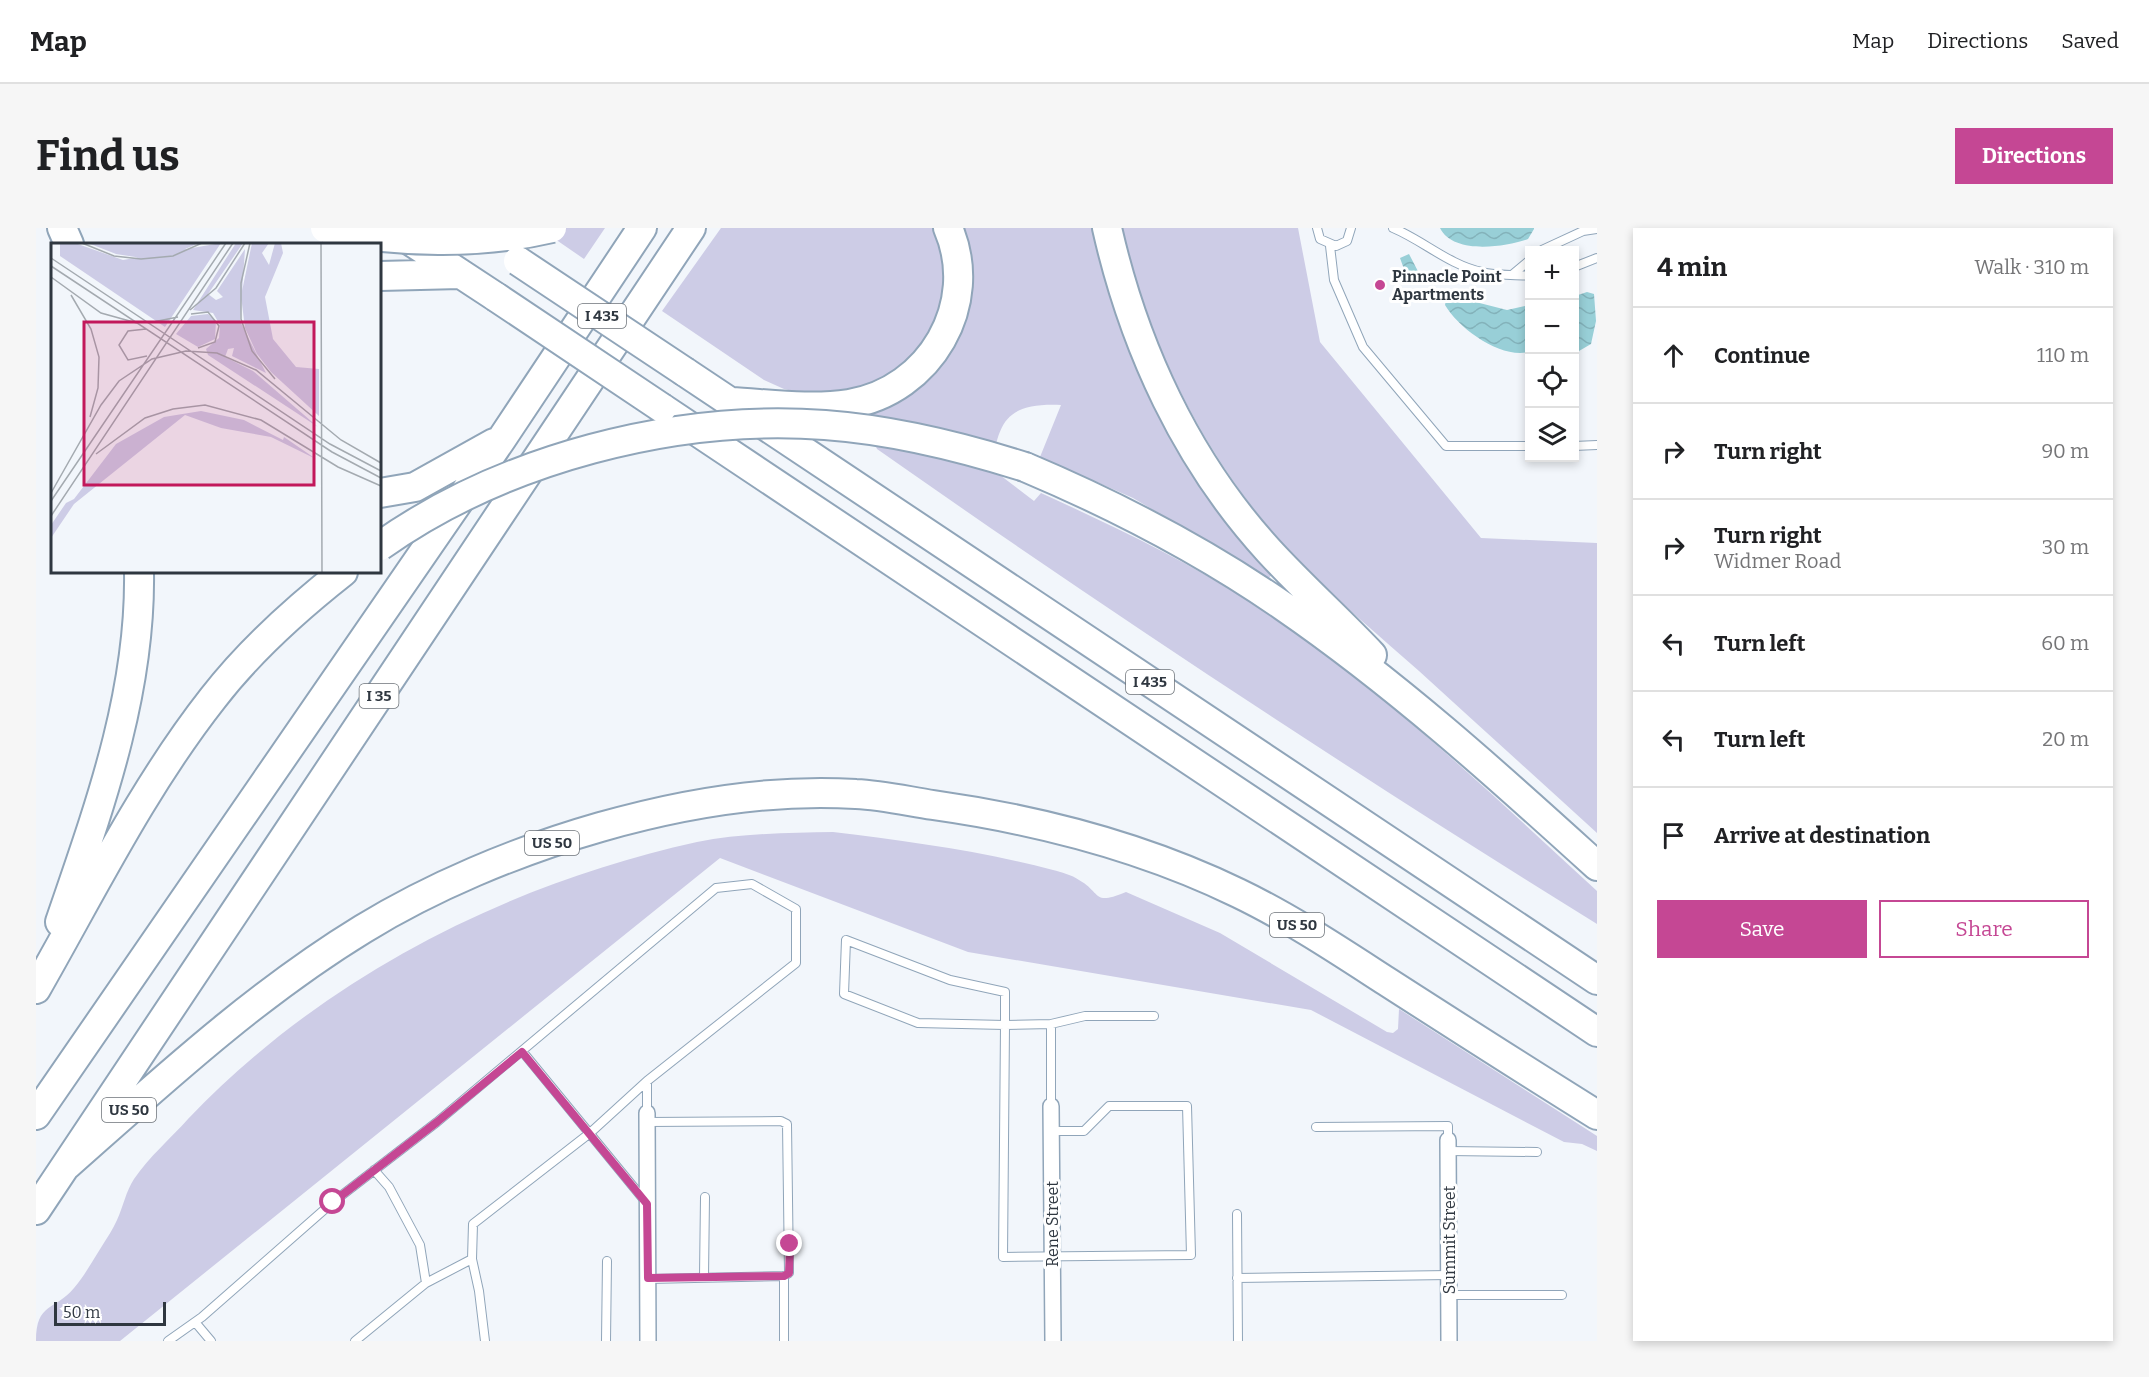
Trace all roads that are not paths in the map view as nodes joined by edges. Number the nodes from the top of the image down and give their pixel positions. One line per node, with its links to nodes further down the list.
1 (62, 228): 14 (highway)
2 (325, 228): 5 (highway, bridge)
3 (390, 228): 20 (highway, I 435)
4 (470, 228): 24 (highway, I 435, bridge)
5 (552, 228)
6 (642, 228): 25 (highway, I 35)
7 (691, 228): 52 (highway, I 35)
8 (948, 228): 24 (highway)
9 (1107, 228): 33 (highway)
10 (1317, 228): 15 (lane)
11 (1351, 228): 15 (lane)
12 (1393, 228): 21 (lane)
13 (1597, 229): 16 (lane)
14 (69, 243)
15 (1330, 246): 26 (lane)
16 (1551, 246)
17 (1597, 258): 19 (lane)
18 (1525, 264): 21 (lane)
19 (1579, 265)
20 (460, 274): 23 (highway); 40 (highway, I 435, bridge)
21 (1513, 274): 22 (lane)
22 (1525, 275)
23 (381, 276)
24 (731, 402): 35 (highway, I 435)
25 (501, 440): 29 (highway); 45 (highway, I 35)
26 (1525, 446)
27 (1579, 446): 28 (lane)
28 (1597, 446)
29 (381, 493)
30 (381, 545): 33 (highway, bridge)
31 (139, 573): 36 (highway)
32 (342, 573): 36 (highway)
33 (1430, 718): 34 (highway)
34 (1589, 859)
35 (1597, 981)
36 (37, 988)
37 (1154, 1016): 39 (lane)
38 (1005, 1024): 38 (lane); 39 (lane); 58 (lane)
39 (1051, 1024): 43 (lane)
40 (1592, 1028)
41 (522, 1052): 42 (lane); 49 (lane); 53 (lane)
42 (647, 1081): 46 (lane); 49 (lane)
43 (1051, 1106): 48 (street, Rene Street)
44 (1595, 1114): 52 (highway, US 50)
45 (36, 1115)
46 (647, 1118): 55 (street); 62 (lane)
47 (1316, 1127): 50 (lane)
48 (1051, 1131): 58 (street, Rene Street); 58 (lane)
49 (590, 1132): 55 (lane); 59 (lane)
50 (1448, 1145): 51 (lane); 61 (street, Summit Street)
51 (1537, 1152)
52 (67, 1165): 56 (highway, I 35)
53 (374, 1170): 66 (lane); 69 (lane)
54 (705, 1197): 63 (lane)
55 (647, 1204): 64 (street)
56 (36, 1210)
57 (1238, 1214): 65 (lane)
58 (1052, 1256): 77 (street, Rene Street)
59 (472, 1259): 66 (lane); 73 (lane)
60 (607, 1261): 74 (lane)
61 (1449, 1275): 65 (lane); 67 (street, Summit Street)
62 (784, 1276): 63 (lane); 76 (lane)
63 (704, 1277): 64 (lane)
64 (648, 1278): 75 (street)
65 (1238, 1278): 78 (lane)
66 (426, 1284): 72 (lane)
67 (1449, 1295): 68 (lane); 79 (street, Summit Street)
68 (1562, 1295)
69 (195, 1322): 70 (lane); 71 (lane)
70 (168, 1341)
71 (210, 1341)
72 (355, 1341)
73 (484, 1341)
74 (606, 1341)
75 (648, 1341)
76 (784, 1341)
77 (1053, 1341)
78 (1238, 1341)
79 (1449, 1341)

